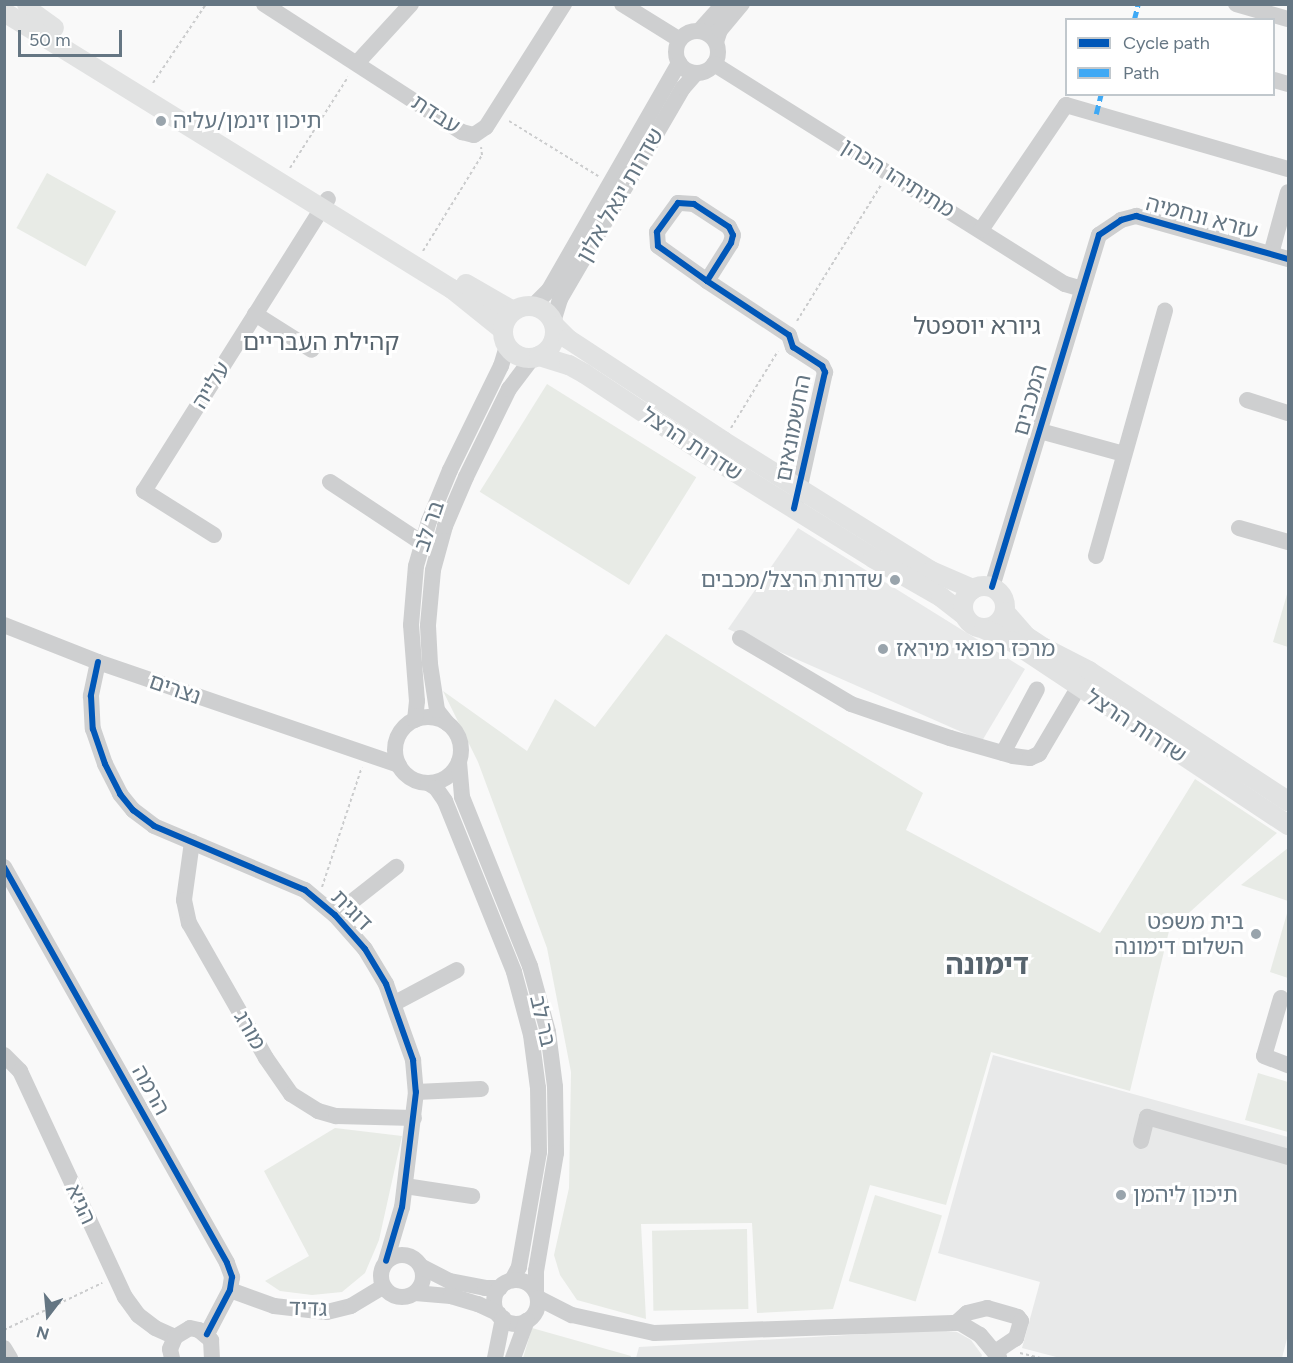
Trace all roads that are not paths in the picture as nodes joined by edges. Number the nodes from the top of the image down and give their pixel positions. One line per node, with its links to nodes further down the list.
1 (13, 4): 10 (main road)
2 (27, 4): 22 (main road)
3 (264, 4): 16 (street, עבדת)
4 (411, 4): 16 (street)
5 (564, 4): 16 (street, עבדת)
6 (621, 4): 14 (street)
7 (723, 4): 13 (street)
8 (742, 4): 15 (street)
9 (1236, 4): 12 (street)
10 (4, 8)
11 (4, 12): 22 (main road)
12 (1288, 19)
13 (699, 31): 14 (street); 15 (street)
14 (680, 40): 17 (street)
15 (716, 42): 18 (street)
16 (357, 63)
17 (679, 63): 19 (street); 29 (street, שדרות יגאל אלון)
18 (714, 64): 19 (street); 24 (street, מתיתיהו הכהן)
19 (696, 73): 33 (street, שדרות יגאל אלון)
20 (1288, 169): 24 (street)
21 (1287, 202): 25 (street)
22 (325, 204): 31 (main road); 32 (street, עלייה); 34 (main road)
23 (1108, 227): 25 (street, עזרא ונחמיה); 28 (street, המכבים)
24 (981, 230): 28 (street, מתיתיהו הכהן)
25 (1271, 254): 26 (street, עזרא ונחמיה)
26 (1288, 259)
27 (707, 281): 27 (street); 42 (street, החשמונאים)
28 (1082, 289): 39 (street, המכבים)
29 (533, 306): 31 (main road); 33 (main road)
30 (1165, 310): 40 (street)
31 (513, 311): 34 (main road)
32 (255, 314): 35 (street); 45 (street, עלייה)
33 (554, 324): 36 (main road); 42 (main road, שדרות הרצל)
34 (505, 338): 36 (main road); 47 (street, בר לב)
35 (312, 350)
36 (536, 357): 43 (main road, שדרות הרצל); 59 (street, בר לב)
37 (1247, 400): 38 (street)
38 (1288, 412)
39 (1040, 431): 40 (street); 49 (street, המכבים)
40 (1124, 454): 48 (street)
41 (330, 482): 47 (street)
42 (800, 489): 43 (street, החשמונאים); 49 (main road, שדרות הרצל)
43 (794, 508): 51 (main road, שדרות הרצל)
44 (1239, 528): 46 (street)
45 (214, 535)
46 (1288, 542)
47 (422, 543): 58 (street, בר לב)
48 (1096, 556)
49 (983, 588): 50 (main road); 51 (main road)
50 (1005, 612): 53 (main road); 66 (main road, שדרות הרצל)
51 (964, 615): 53 (main road)
52 (4, 625): 55 (street, נצרים)
53 (984, 629): 56 (main road, שדרות הרצל)
54 (740, 638): 62 (street)
55 (98, 662): 61 (street, נצרים); 68 (street, דוגית)
56 (1078, 688): 62 (street); 67 (main road, שדרות הרצל)
57 (1037, 689): 62 (street)
58 (415, 720): 59 (street); 60 (street)
59 (447, 723): 63 (street)
60 (397, 740): 61 (street, נצרים); 64 (street)
61 (347, 749): 64 (street, נצרים)
62 (1003, 753)
63 (459, 762): 65 (street); 91 (street, בר לב)
64 (399, 765): 65 (street)
65 (428, 783): 87 (street, בר לב)
66 (1288, 801)
67 (1288, 825)
68 (192, 842): 71 (street, דוגית); 79 (street, מורג)
69 (4, 867): 89 (street, הרמה)
70 (396, 867): 71 (street)
71 (335, 915): 74 (street, דוגית)
72 (457, 970): 74 (street)
73 (1281, 998): 76 (street)
74 (395, 1003): 78 (street, דוגית)
75 (4, 1055): 97 (street, הגיא)
76 (1288, 1065)
77 (481, 1089): 78 (street)
78 (416, 1092): 79 (street, דוגית)
79 (414, 1118): 82 (street, דוגית)
80 (1141, 1141): 81 (street)
81 (1288, 1157)
82 (405, 1186): 83 (street); 84 (street, דוגית)
83 (472, 1196)
84 (402, 1207): 85 (street, דוגית); 86 (street, דוגית)
85 (386, 1261): 86 (street); 88 (street)
86 (417, 1262): 87 (street); 90 (street)
87 (506, 1284): 91 (street); 92 (street)
88 (383, 1287): 89 (street, גדיד); 90 (street)
89 (230, 1290): 96 (street)
90 (415, 1293): 92 (street)
91 (537, 1294): 93 (street); 94 (street)
92 (501, 1316): 94 (street); 103 (street)
93 (572, 1316): 94 (street); 95 (street)
94 (529, 1319): 104 (street)
95 (956, 1323): 99 (street); 99 (street)
96 (207, 1334): 97 (street); 102 (street)
97 (175, 1337): 101 (street)
98 (4, 1348): 100 (street)
99 (997, 1355)
100 (10, 1359)
101 (172, 1359)
102 (212, 1359)
103 (495, 1359)
104 (513, 1359)

